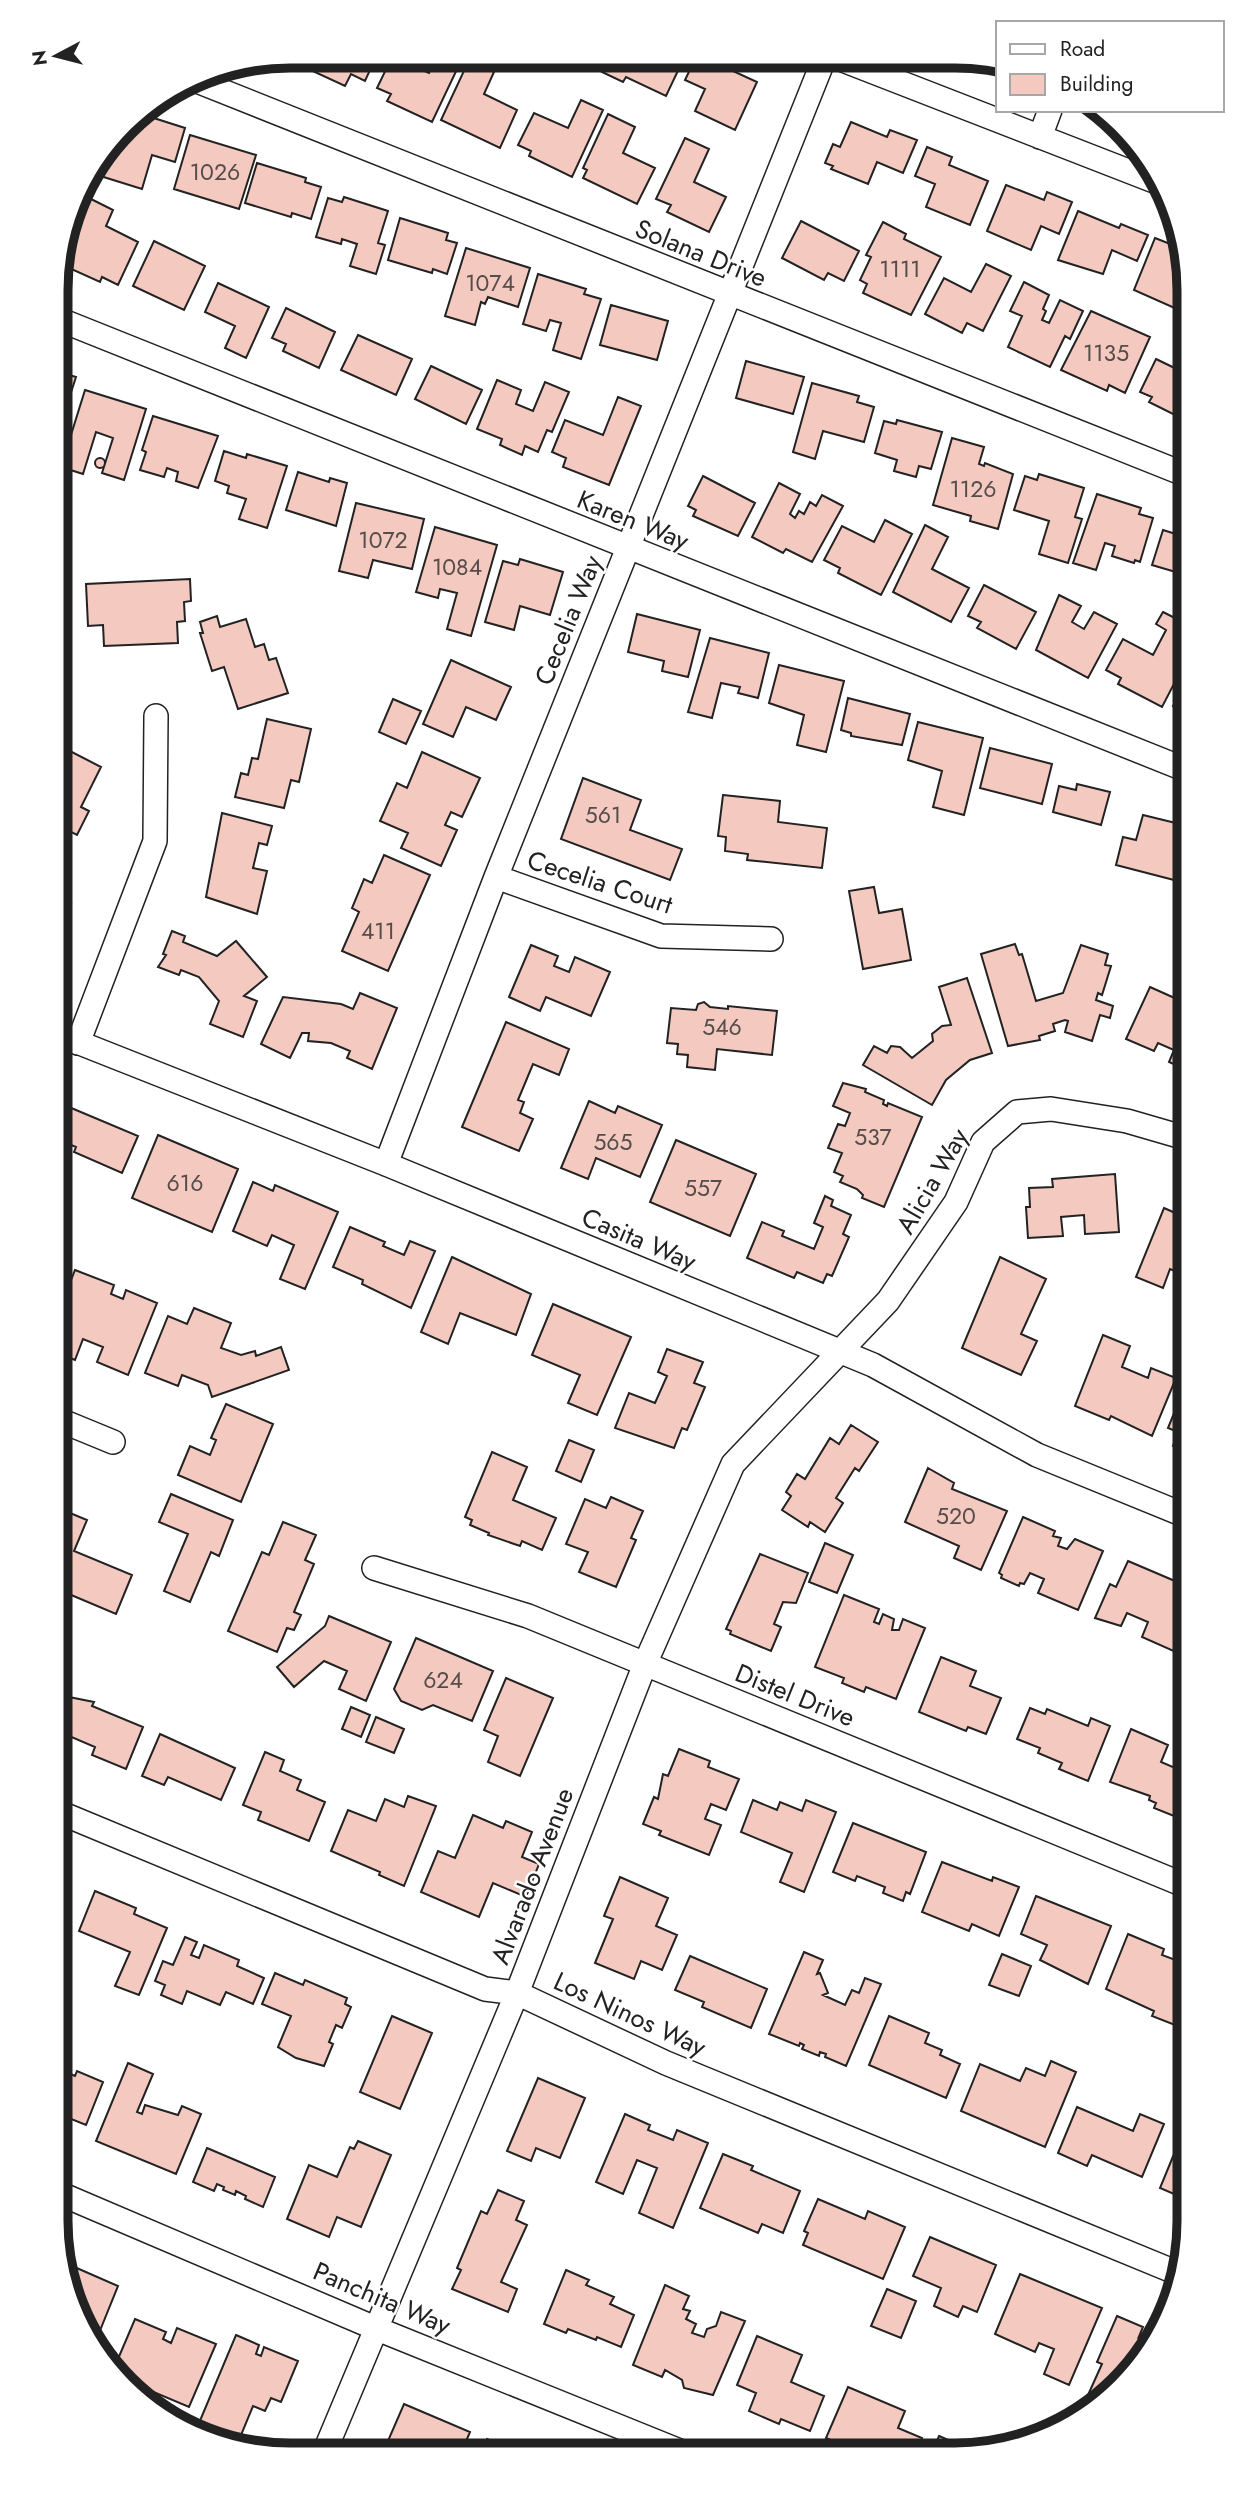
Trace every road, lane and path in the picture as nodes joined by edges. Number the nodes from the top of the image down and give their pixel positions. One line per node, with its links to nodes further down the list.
1 (820, 68): 7 (street, Cecelia Way)
2 (861, 68): 5 (street)
3 (207, 85): 7 (street, Solana Drive)
4 (1050, 112): 5 (street)
5 (1040, 138): 6 (street)
6 (1145, 178)
7 (727, 294): 9 (street, Solana Drive); 10 (street, Cecelia Way)
8 (69, 323): 10 (street, Karen Way)
9 (1177, 471)
10 (627, 548): 12 (street, Karen Way); 13 (street, Cecelia Way)
11 (156, 716): 15 (street)
12 (1177, 766)
13 (496, 877): 14 (street, Cecelia Court); 18 (street, Cecelia Way)
14 (771, 939)
15 (69, 1038)
16 (68, 1039): 18 (street, Casita Way)
17 (1177, 1135): 19 (street, Alicia Way)
18 (386, 1164): 19 (street, Casita Way)
19 (841, 1352): 22 (street, Casita Way); 24 (street, Alvarado Avenue)
20 (68, 1424): 21 (street)
21 (113, 1442)
22 (1176, 1512)
23 (374, 1568): 24 (street, Distel Drive)
24 (645, 1664): 26 (street, Distel Drive); 27 (street, Alvarado Avenue)
25 (68, 1816): 27 (street, Los Ninos Way)
26 (1176, 1882)
27 (517, 1993): 29 (street, Los Ninos Way); 30 (street, Alvarado Avenue)
28 (68, 2197): 30 (street, Panchita Way)
29 (1171, 2270)
30 (376, 2328): 31 (street, Alvarado Avenue); 32 (street, Panchita Way)
31 (328, 2443)
32 (660, 2443)

